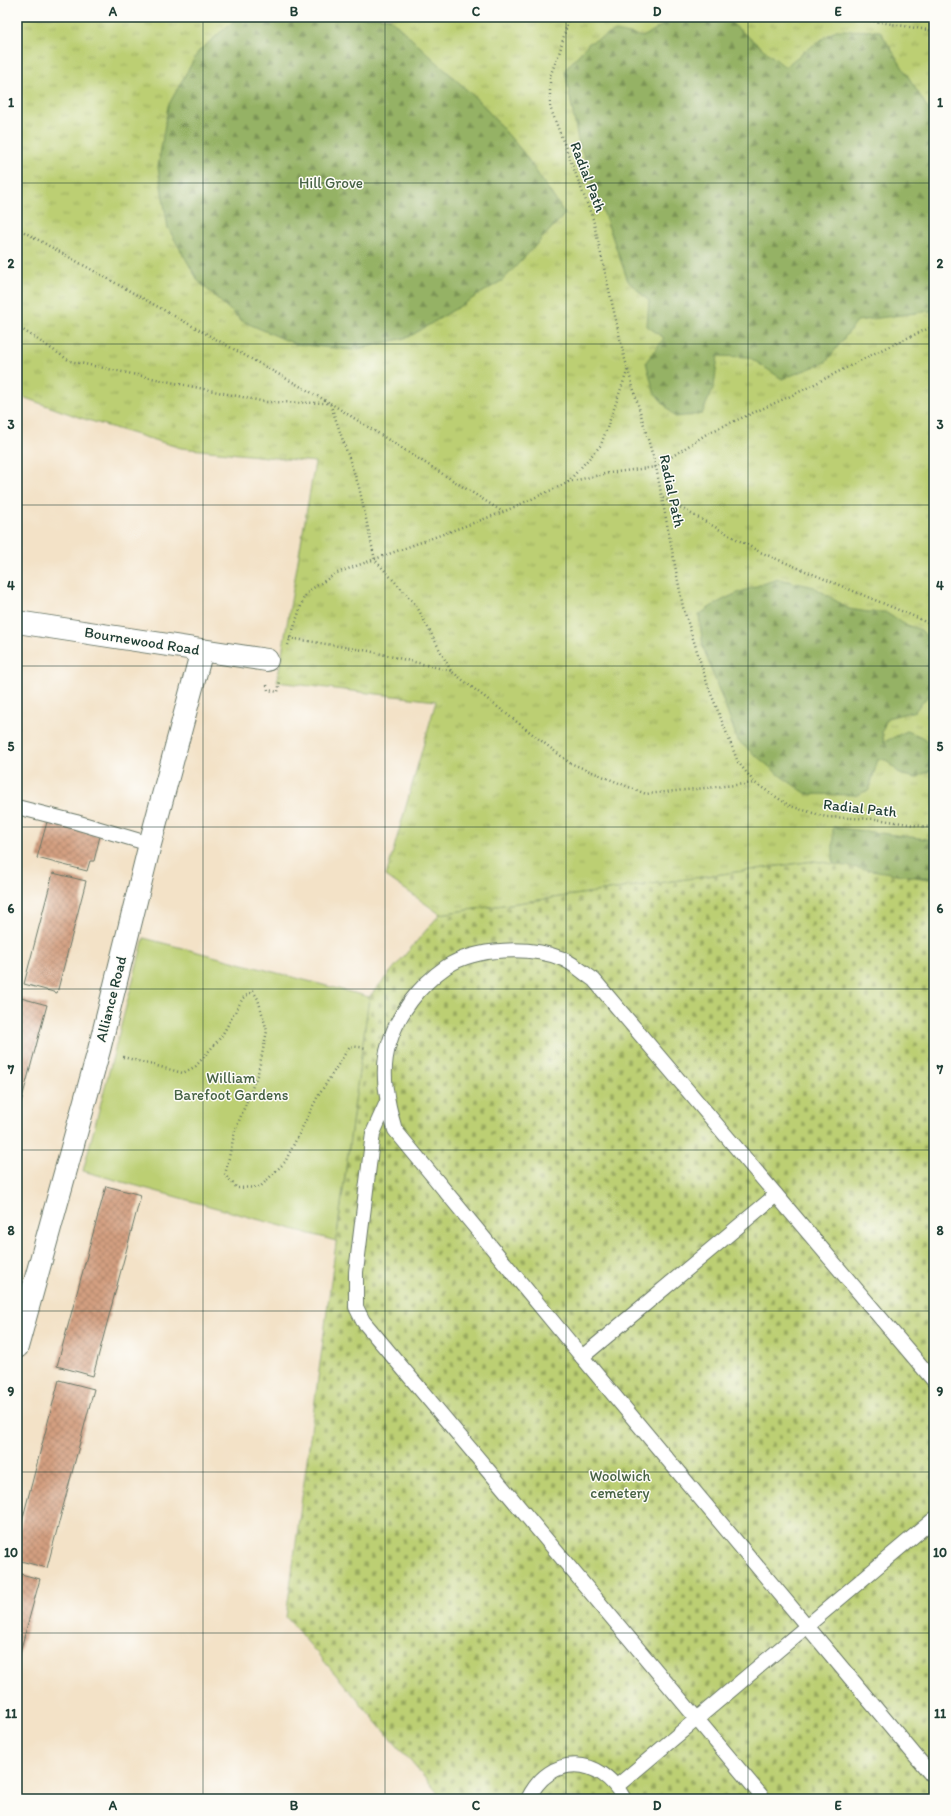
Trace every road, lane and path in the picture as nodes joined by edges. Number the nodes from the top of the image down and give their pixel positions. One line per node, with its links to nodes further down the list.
1 (569, 17): 7 (path, Radial Path)
2 (850, 17): 3 (path)
3 (934, 31)
4 (17, 228): 8 (path)
5 (17, 326): 8 (path)
6 (934, 326): 9 (path)
7 (628, 368): 9 (path, Radial Path); 10 (path)
8 (330, 403): 12 (path); 13 (path)
9 (656, 467): 10 (path); 11 (path, Radial Path)
10 (568, 483): 12 (path)
11 (663, 498): 15 (path); 24 (path, Radial Path)
12 (503, 512): 13 (path)
13 (375, 560): 16 (path); 20 (path)
14 (17, 622): 18 (street, Bournewood Road)
15 (934, 627)
16 (289, 638): 17 (path); 20 (path)
17 (288, 646)
18 (202, 650): 19 (street, Bournewood Road); 27 (street, Alliance Road)
19 (266, 660): 21 (path)
20 (451, 671): 24 (path)
21 (282, 676)
22 (17, 730): 23 (path)
23 (17, 762)
24 (755, 783): 26 (path, Radial Path)
25 (17, 807): 27 (lane)
26 (934, 828)
27 (150, 844): 28 (street, Alliance Road)
28 (99, 1050): 29 (path); 32 (street, Alliance Road)
29 (371, 1050)
30 (387, 1102): 31 (lane); 33 (lane); 37 (lane)
31 (776, 1195): 33 (lane); 34 (lane)
32 (17, 1347)
33 (582, 1357): 36 (lane)
34 (934, 1380)
35 (934, 1519): 36 (lane)
36 (807, 1626): 37 (lane); 38 (lane)
37 (698, 1718): 39 (lane); 42 (lane)
38 (934, 1778)
39 (617, 1786): 40 (lane); 41 (lane)
40 (528, 1799)
41 (624, 1799)
42 (764, 1799)

